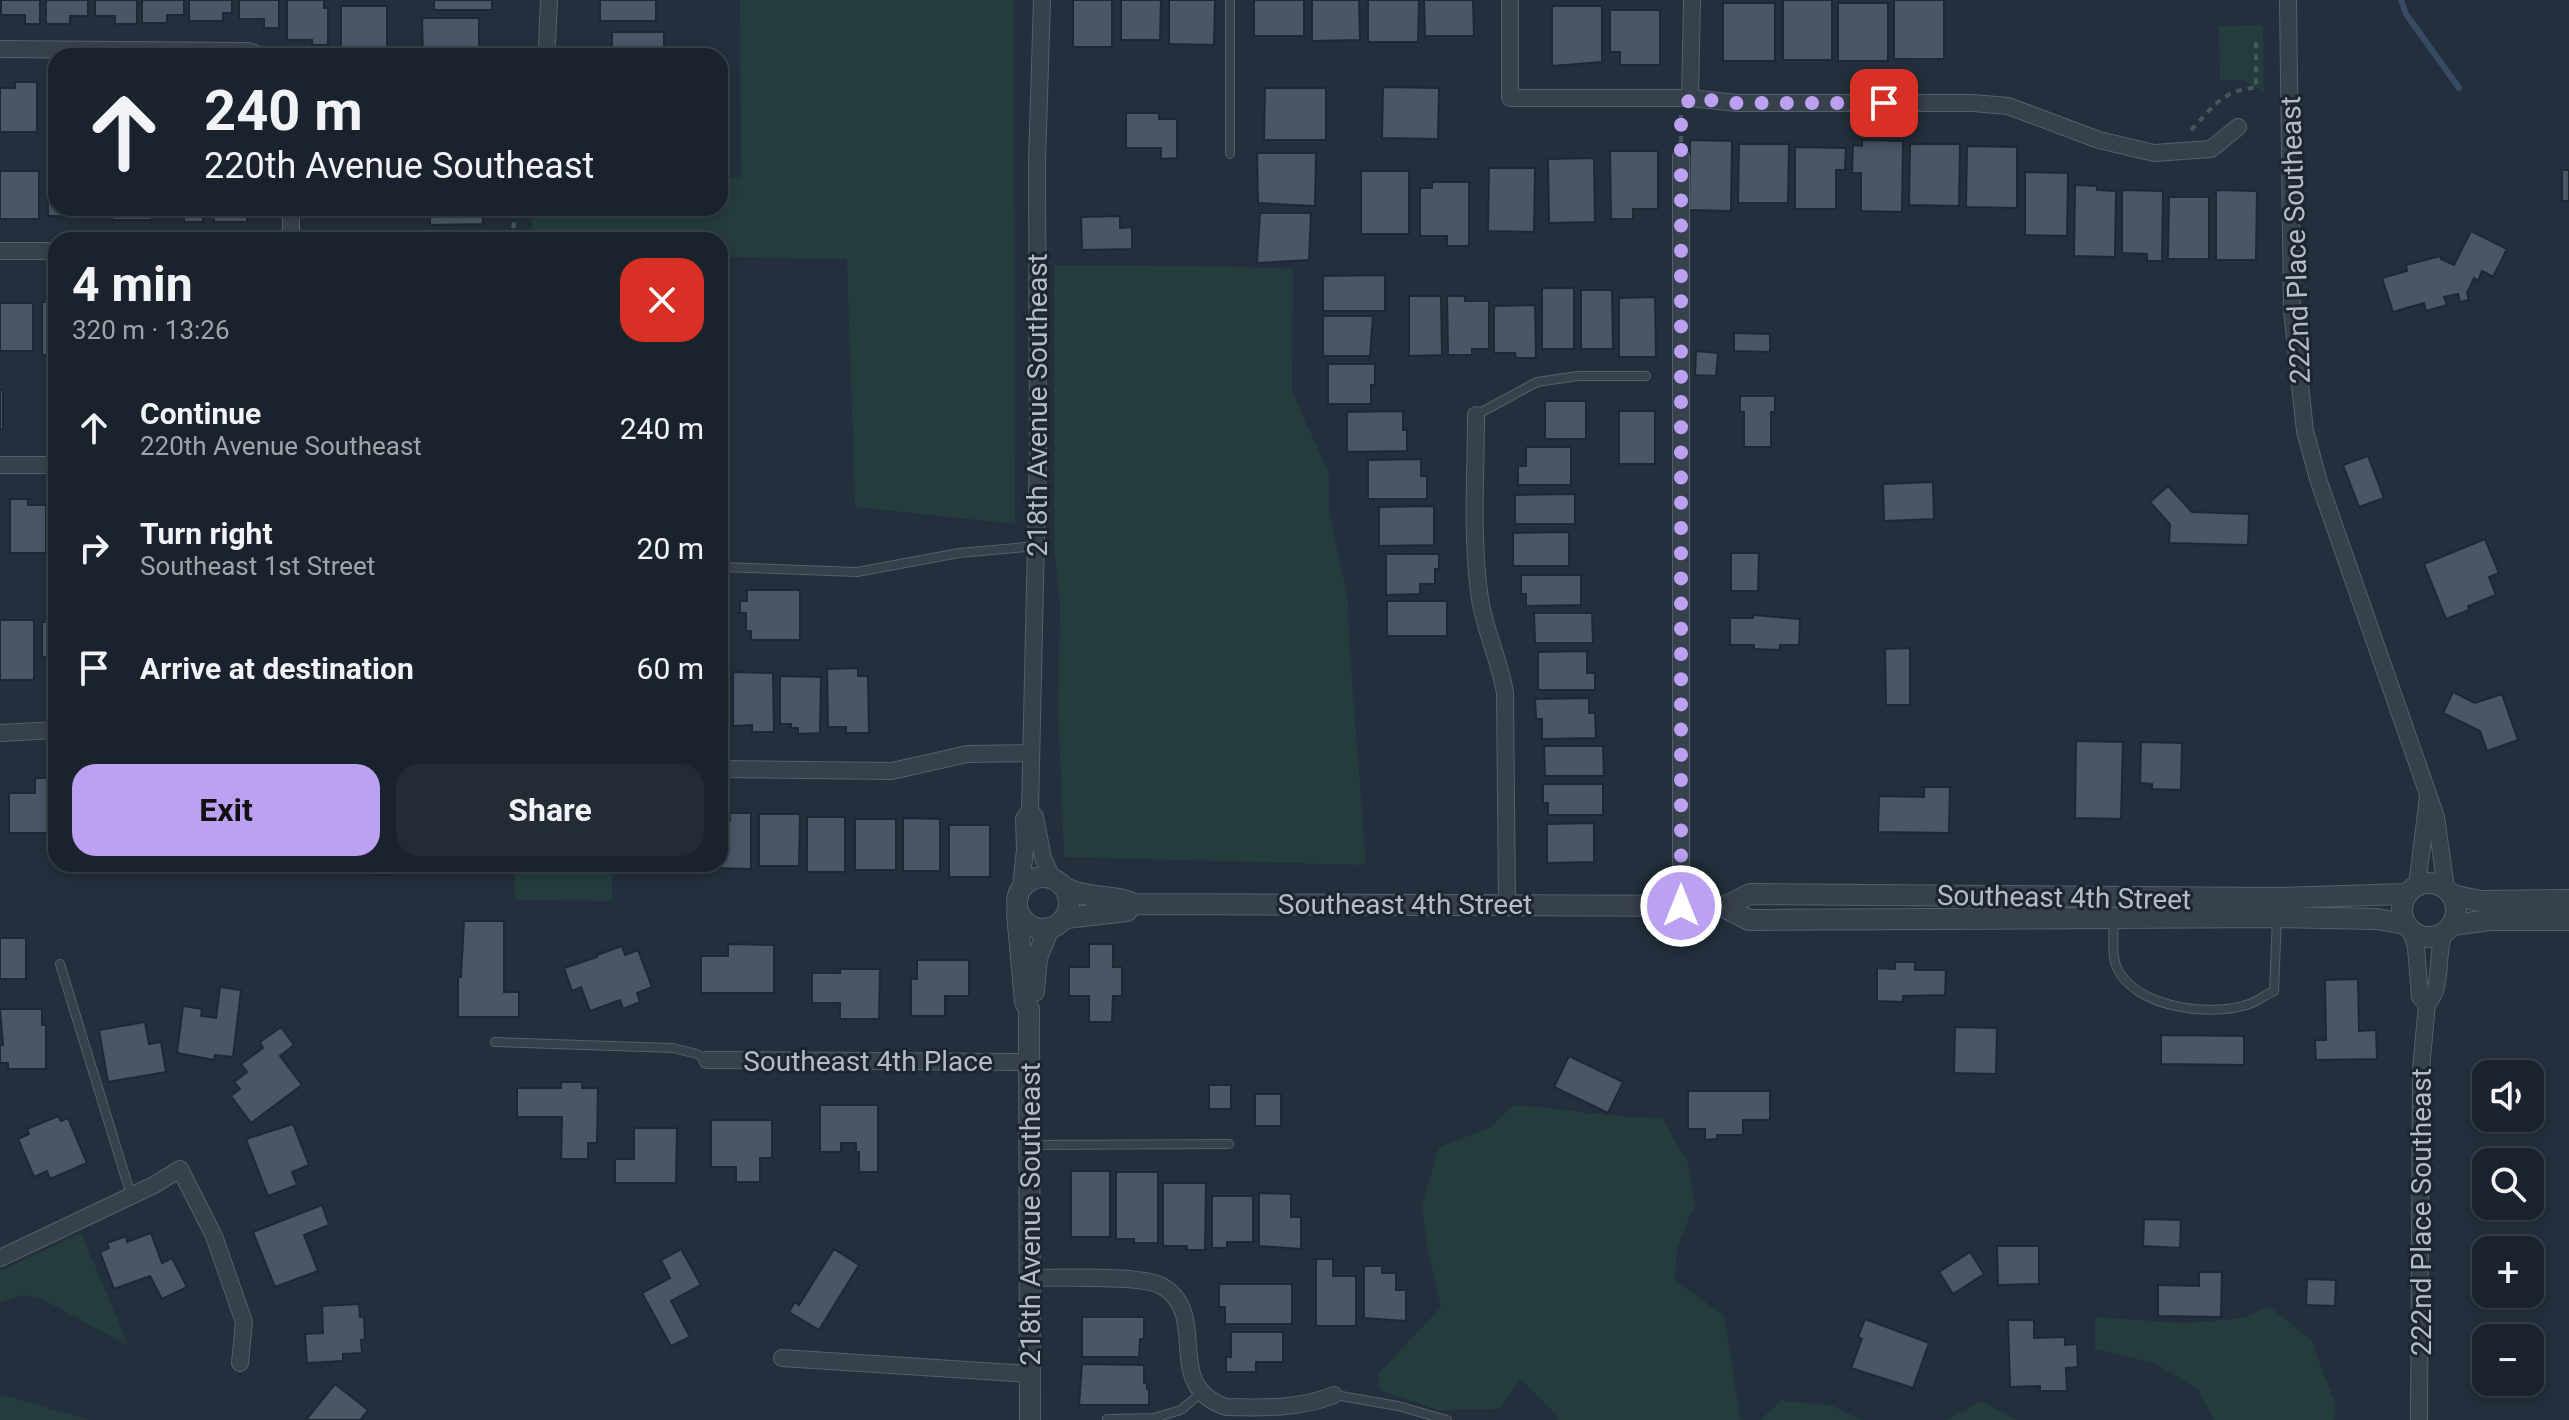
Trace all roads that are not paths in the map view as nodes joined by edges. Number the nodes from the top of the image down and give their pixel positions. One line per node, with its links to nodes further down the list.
1 (549, 0): 7 (street)
2 (1042, 0): 20 (street, 218th Avenue Southeast)
3 (1230, 0): 12 (lane)
4 (1510, 0): 10 (street)
5 (1692, 0): 10 (street)
6 (2288, 0): 26 (street, 222nd Place Southeast)
7 (547, 43)
8 (0, 49): 9 (street)
9 (48, 49)
10 (1690, 98): 11 (street)
11 (2238, 127)
12 (1230, 154)
13 (1681, 157): 35 (street)
14 (0, 251): 15 (street)
15 (48, 251)
16 (1646, 376): 17 (lane)
17 (1476, 415): 34 (street)
18 (0, 465): 19 (street)
19 (48, 465)
20 (1037, 546): 21 (lane); 24 (street, 218th Avenue Southeast)
21 (728, 567)
22 (48, 730): 23 (street)
23 (0, 733)
24 (1031, 753): 25 (street); 27 (street, 218th Avenue Southeast)
25 (728, 769)
26 (2428, 796): 30 (street, 222nd Place Southeast); 31 (street, 222nd Place Southeast)
27 (1030, 810): 28 (street, 218th Avenue Southeast); 29 (street, 218th Avenue Southeast)
28 (1059, 884): 29 (street); 33 (street, Southeast 4th Street); 40 (street)
29 (1021, 887): 38 (street)
30 (2412, 890): 31 (street); 37 (street, Southeast 4th Street); 41 (street)
31 (2449, 892): 32 (street); 42 (street)
32 (2569, 900)
33 (1134, 904): 34 (street, Southeast 4th Street); 40 (street, Southeast 4th Street)
34 (1507, 904): 35 (street, Southeast 4th Street)
35 (1681, 906): 36 (street, Southeast 4th Street)
36 (2113, 908): 37 (street, Southeast 4th Street); 37 (lane)
37 (2276, 908): 41 (street, Southeast 4th Street)
38 (1017, 913): 40 (street); 45 (street, 218th Avenue Southeast)
39 (2569, 920): 42 (street)
40 (1057, 923): 45 (street, 218th Avenue Southeast)
41 (2408, 927): 42 (street); 44 (street, 222nd Place Southeast)
42 (2448, 930): 44 (street, 222nd Place Southeast)
43 (60, 964): 51 (lane)
44 (2427, 1004): 62 (street, 222nd Place Southeast)
45 (1029, 1009): 48 (street, 218th Avenue Southeast)
46 (495, 1042): 47 (lane)
47 (707, 1060): 48 (street, Southeast 4th Place)
48 (1029, 1062): 50 (street, 218th Avenue Southeast)
49 (1229, 1144): 50 (lane)
50 (1029, 1145): 53 (street, 218th Avenue Southeast)
51 (131, 1196): 52 (street); 55 (street)
52 (0, 1258)
53 (1030, 1278): 56 (street, 218th Avenue Southeast); 57 (street)
54 (782, 1358): 56 (street)
55 (240, 1363)
56 (1030, 1374): 60 (street, 218th Avenue Southeast)
57 (1201, 1393): 58 (street); 59 (lane)
58 (1334, 1395): 61 (lane)
59 (1107, 1419)
60 (1030, 1420)
61 (1447, 1420)
62 (2419, 1420)

